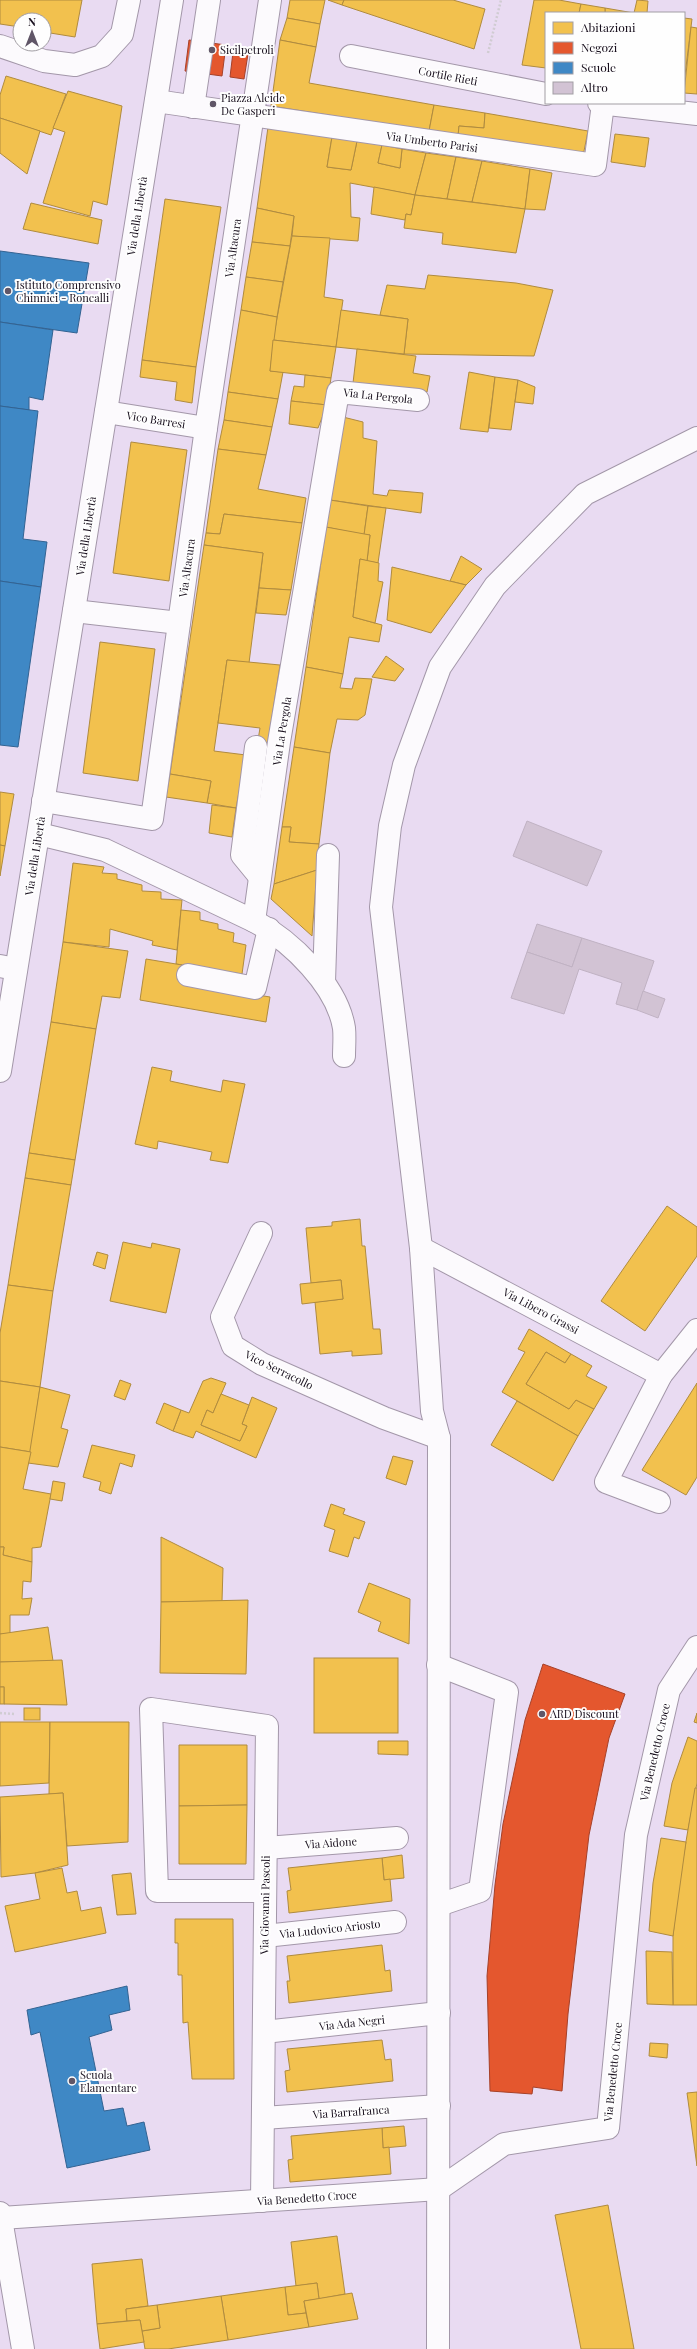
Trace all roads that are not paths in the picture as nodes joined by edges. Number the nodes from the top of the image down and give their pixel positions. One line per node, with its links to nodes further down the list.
1 (129, 0): 5 (street)
2 (172, 0): 8 (street, Via della Libertà)
3 (209, 0): 11 (street)
4 (270, 0): 13 (street, Via Altacura)
5 (0, 46)
6 (351, 56): 7 (street, Cortile Rieti)
7 (545, 94)
8 (156, 101): 11 (street, Via Umberto Parisi); 15 (street, Via della Libertà)
9 (601, 104): 13 (street, Via Umberto Parisi)
10 (610, 104): 12 (street)
11 (193, 107): 13 (street, Via Umberto Parisi)
12 (697, 114)
13 (261, 117): 16 (street, Via Altacura)
14 (418, 400): 24 (street, Via La Pergola)
15 (106, 412): 16 (street, Vico Barresi); 18 (street, Via della Libertà)
16 (206, 428): 19 (street, Via Altacura)
17 (697, 438): 32 (street)
18 (74, 612): 19 (street); 21 (street, Via della Libertà)
19 (179, 623): 21 (street, Via Altacura)
20 (256, 747): 24 (street)
21 (43, 801): 22 (street, Via della Libertà)
22 (39, 834): 25 (street); 26 (street, Via della Libertà)
23 (328, 855): 28 (street)
24 (260, 877): 25 (street, Via La Pergola)
25 (261, 925): 27 (street, Via La Pergola); 28 (street)
26 (8, 968): 30 (street, Via della Libertà)
27 (188, 975)
28 (324, 982): 29 (street)
29 (344, 1056)
30 (0, 1071)
31 (261, 1233): 35 (street, Vico Serracollo)
32 (422, 1248): 34 (street, Via Libero Grassi); 35 (street)
33 (697, 1330): 34 (street)
34 (661, 1375): 36 (street)
35 (439, 1438): 38 (street)
36 (659, 1502)
37 (697, 1647): 49 (street, Via Benedetto Croce)
38 (438, 1665): 42 (street); 42 (street)
39 (397, 1838): 40 (street, Via Aidone)
40 (266, 1848): 41 (street, Via Giovanni Pascoli); 41 (street, Via Giovanni Pascoli)
41 (266, 1891): 44 (street, Via Giovanni Pascoli)
42 (438, 1905): 45 (street)
43 (395, 1922): 44 (street, Via Ludovico Ariosto)
44 (265, 1936): 46 (street, Via Giovanni Pascoli)
45 (439, 2013): 46 (street, Via Ada Negri); 47 (street)
46 (264, 2032): 48 (street, Via Giovanni Pascoli)
47 (439, 2106): 48 (street, Via Barrafranca); 49 (street)
48 (263, 2118): 50 (street, Via Giovanni Pascoli)
49 (439, 2189): 50 (street, Via Benedetto Croce); 53 (street)
50 (262, 2201): 51 (street, Via Benedetto Croce)
51 (1, 2215): 52 (street)
52 (23, 2349)
53 (438, 2349)

